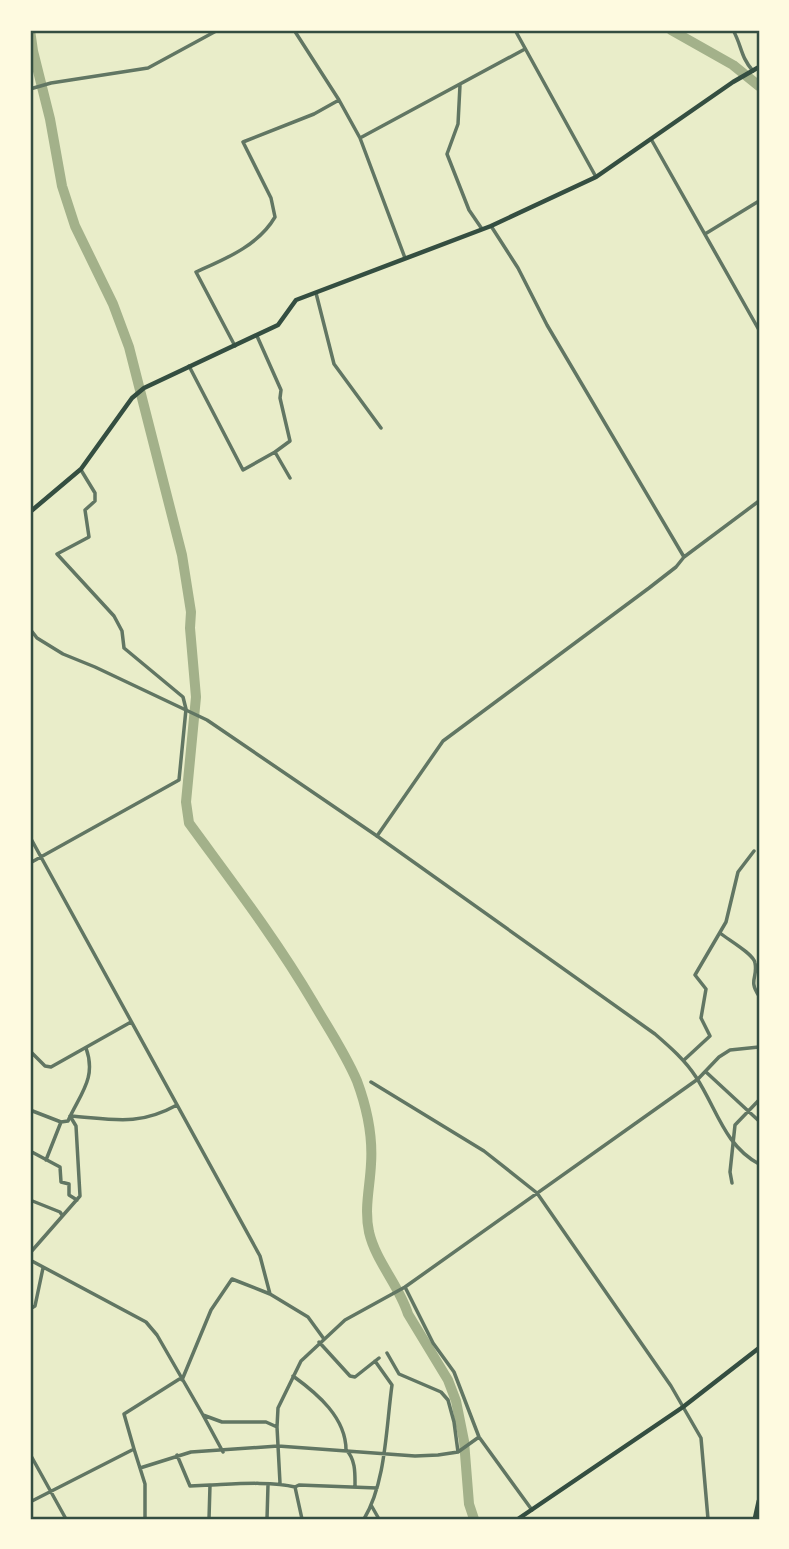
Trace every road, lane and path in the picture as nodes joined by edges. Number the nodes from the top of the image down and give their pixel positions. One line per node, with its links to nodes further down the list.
1 (218, 30): 9 (street)
2 (294, 30): 10 (street)
3 (515, 30): 5 (street)
4 (733, 30): 7 (street)
5 (525, 49): 8 (street); 13 (street)
6 (759, 67): 7 (main road)
7 (753, 71): 12 (main road)
8 (460, 84): 11 (street); 16 (street)
9 (30, 89)
10 (339, 100): 11 (street); 22 (street)
11 (360, 138): 18 (street)
12 (651, 139): 13 (main road); 17 (street)
13 (596, 177): 15 (main road)
14 (759, 201): 17 (street)
15 (491, 226): 16 (main road); 30 (street)
16 (482, 229): 18 (main road)
17 (705, 234): 20 (street)
18 (405, 258): 19 (main road)
19 (316, 293): 21 (main road); 24 (street)
20 (759, 330)
21 (257, 336): 22 (main road); 25 (street)
22 (235, 346): 23 (main road)
23 (189, 366): 25 (street); 26 (main road)
24 (381, 428)
25 (275, 452): 27 (street)
26 (81, 469): 29 (main road); 32 (street)
27 (290, 478)
28 (759, 501): 30 (street)
29 (30, 512)
30 (684, 557): 33 (street)
31 (30, 629): 32 (street)
32 (186, 709): 33 (street); 36 (street)
33 (377, 836): 44 (street)
34 (30, 837): 36 (street)
35 (754, 851): 38 (street)
36 (41, 857): 37 (street); 40 (street)
37 (30, 863)
38 (720, 933): 39 (street); 44 (street)
39 (759, 996)
40 (131, 1022): 42 (street); 49 (street)
41 (759, 1047): 45 (street)
42 (86, 1048): 43 (street); 52 (street)
43 (30, 1051)
44 (684, 1060): 46 (street)
45 (706, 1072): 46 (street); 51 (street)
46 (698, 1079): 55 (street); 60 (street)
47 (371, 1082): 60 (street)
48 (759, 1100): 51 (street)
49 (177, 1104): 52 (street); 68 (street)
50 (30, 1111): 54 (street)
51 (750, 1112): 53 (street); 55 (street)
52 (70, 1116): 54 (street); 62 (street)
53 (759, 1121)
54 (61, 1122): 57 (street)
55 (734, 1144): 58 (street); 59 (street)
56 (30, 1151): 57 (street)
57 (46, 1160): 62 (street)
58 (759, 1164)
59 (732, 1183)
60 (537, 1193): 67 (street); 76 (street)
61 (30, 1200): 63 (street)
62 (77, 1200): 63 (street)
63 (63, 1216): 64 (street)
64 (30, 1254)
65 (30, 1260): 66 (street)
66 (43, 1268): 69 (street); 75 (street)
67 (405, 1287): 70 (street); 79 (street)
68 (270, 1294): 70 (street); 75 (street)
69 (30, 1309)
70 (324, 1339): 71 (street)
71 (319, 1342): 74 (street); 84 (street)
72 (759, 1348): 76 (main road)
73 (387, 1353): 85 (street)
74 (293, 1376): 78 (street); 82 (street)
75 (181, 1379): 77 (street); 81 (street)
76 (683, 1407): 99 (main road); 108 (street)
77 (203, 1415): 78 (street); 83 (street)
78 (277, 1427): 80 (street)
79 (479, 1437): 85 (street); 99 (street)
80 (278, 1446): 82 (street); 83 (street); 89 (street)
81 (134, 1448): 88 (street); 95 (street)
82 (346, 1450): 84 (street); 93 (street)
83 (223, 1451): 87 (street)
84 (383, 1452): 85 (street); 94 (street)
85 (458, 1452)
86 (30, 1454): 95 (street)
87 (177, 1455): 88 (street); 90 (street)
88 (140, 1468): 101 (street)
89 (280, 1483): 91 (street); 92 (street)
90 (210, 1485): 91 (street); 102 (street)
91 (268, 1485): 103 (street)
92 (295, 1487): 93 (street); 104 (street)
93 (355, 1487): 94 (street)
94 (377, 1488): 98 (street)
95 (50, 1491): 97 (street); 100 (street)
96 (759, 1501): 109 (main road)
97 (30, 1502)
98 (371, 1505): 105 (street); 106 (street)
99 (532, 1510): 107 (main road)
100 (66, 1519)
101 (145, 1519)
102 (209, 1519)
103 (267, 1519)
104 (302, 1519)
105 (364, 1519)
106 (379, 1519)
107 (518, 1519)
108 (708, 1519)
109 (755, 1519)

